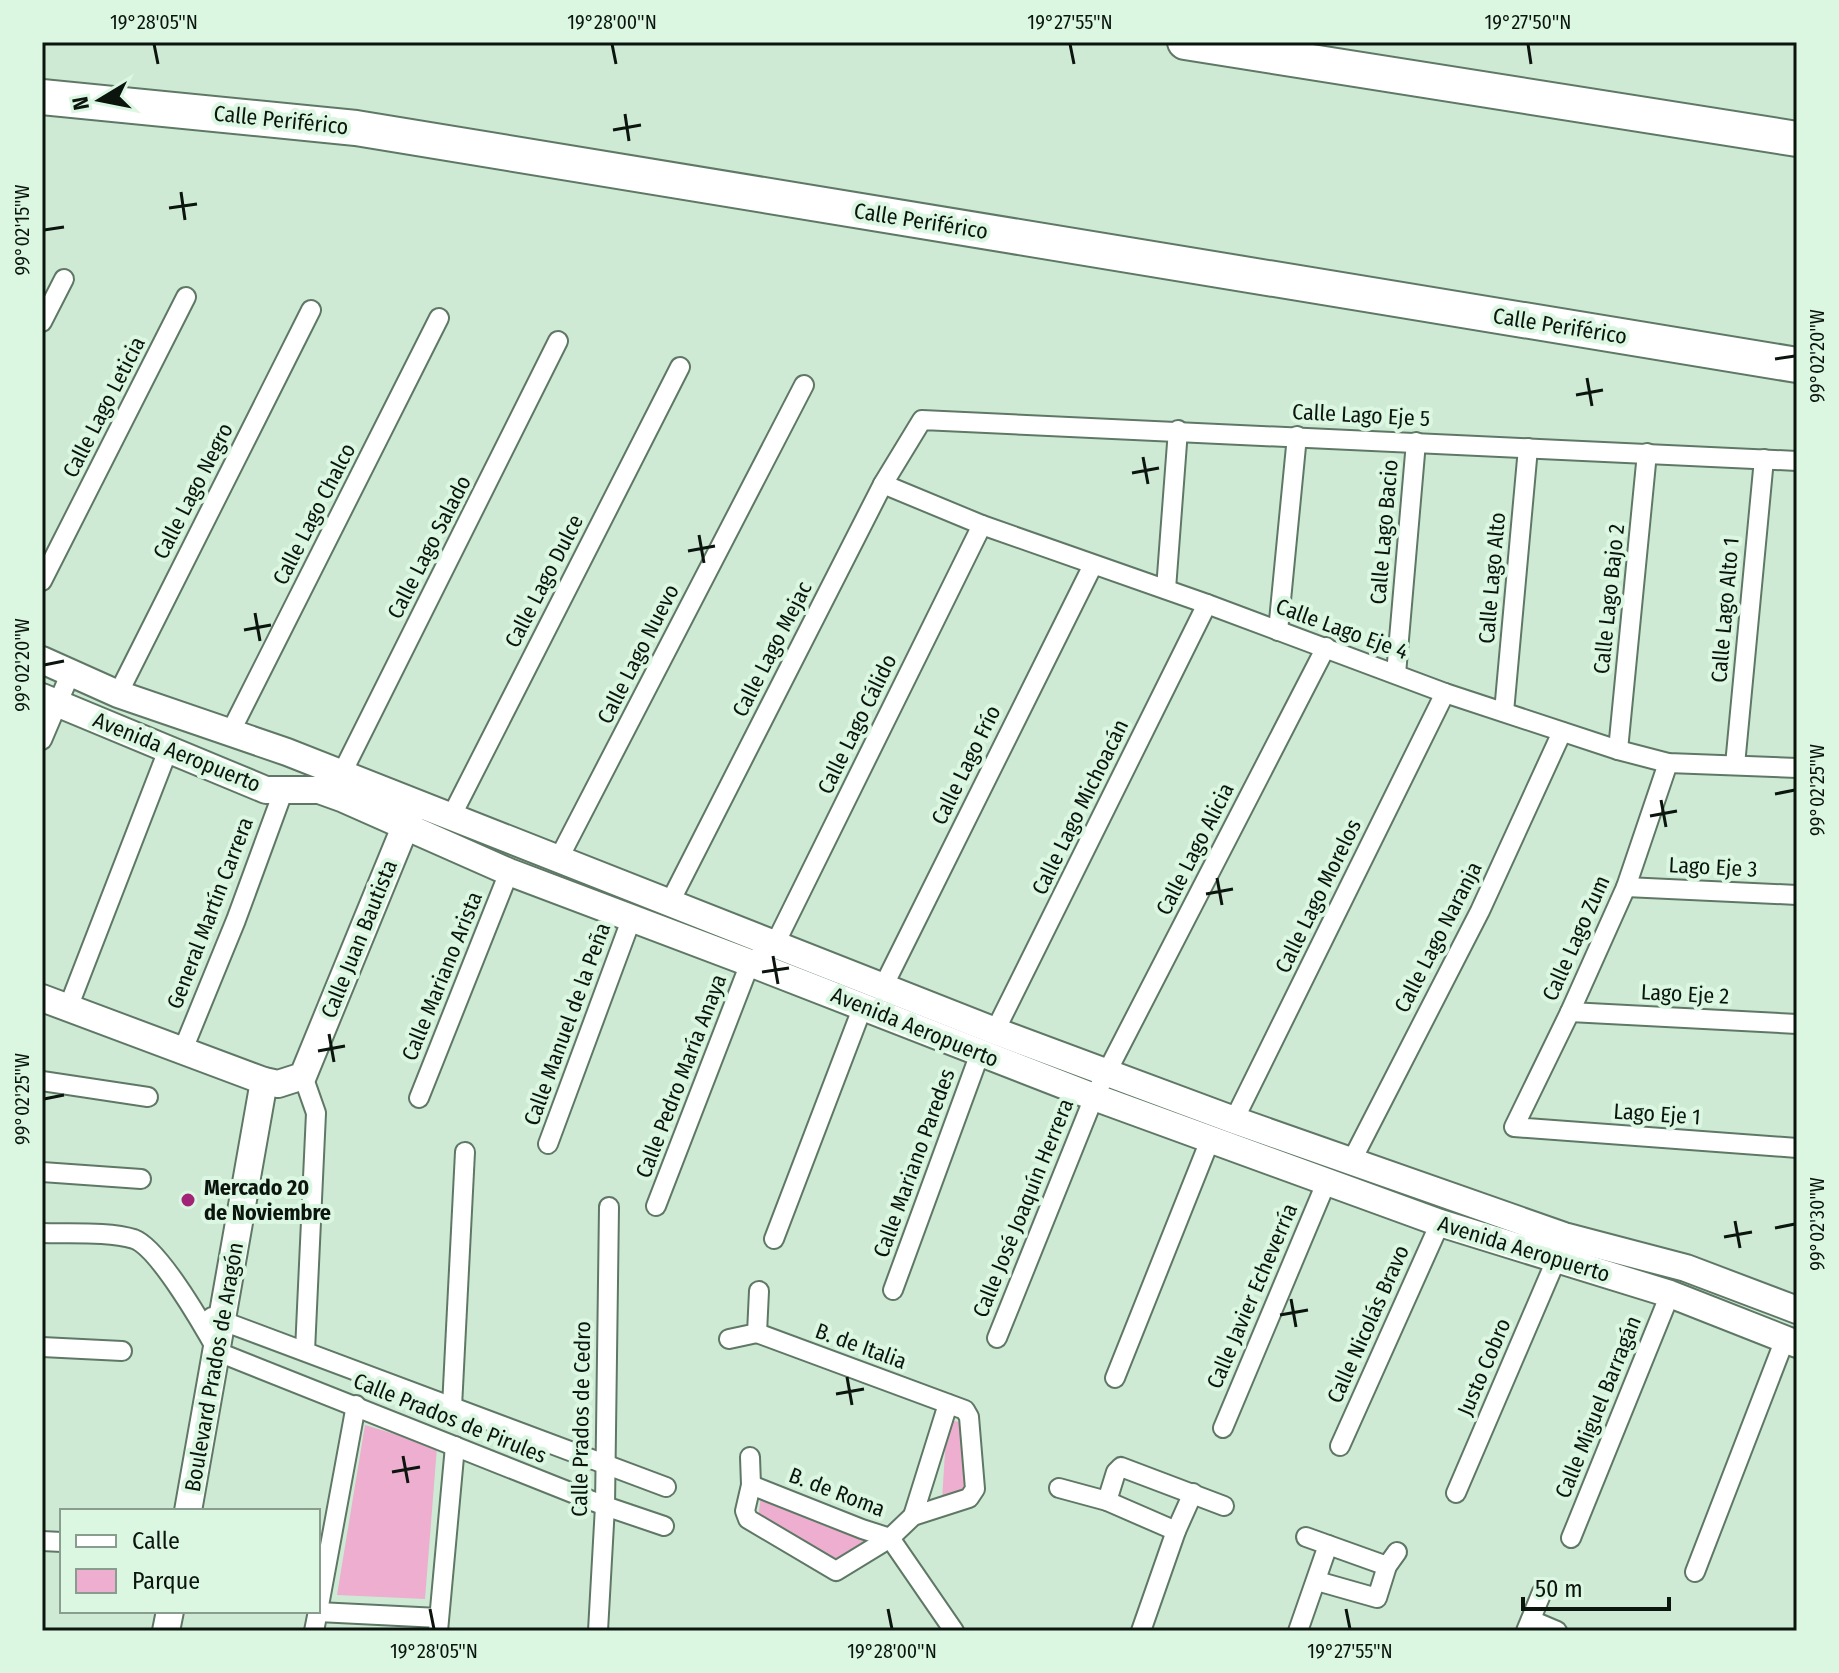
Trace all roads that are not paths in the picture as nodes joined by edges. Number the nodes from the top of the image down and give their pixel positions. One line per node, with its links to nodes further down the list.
1 (1185, 42): 3 (highway)
2 (42, 97): 10 (highway, Calle Periférico)
3 (1797, 139)
4 (64, 279): 8 (street)
5 (186, 297): 24 (street, Calle Lago Leticia)
6 (311, 310): 33 (street, Calle Lago Negro)
7 (439, 318): 36 (street, Calle Lago Chalco)
8 (42, 322)
9 (558, 341): 44 (street, Calle Lago Salado)
10 (1797, 365)
11 (680, 367): 47 (street, Calle Lago Dulce)
12 (804, 385): 48 (street, Calle Lago Nuevo)
13 (922, 420): 14 (street, Calle Lago Eje 5); 21 (street, Calle Lago Mejac)
14 (1178, 430): 15 (street, Calle Lago Eje 5); 25 (street)
15 (1297, 436): 16 (street, Calle Lago Eje 5); 27 (street)
16 (1416, 442): 17 (street, Calle Lago Eje 5); 31 (street, Calle Lago Bacio)
17 (1528, 448): 18 (street, Calle Lago Eje 5); 35 (street, Calle Lago Alto)
18 (1647, 453): 19 (street, Calle Lago Eje 5); 40 (street, Calle Lago Bajo 2)
19 (1764, 459): 20 (street, Calle Lago Eje 5); 42 (street, Calle Lago Alto 1)
20 (1797, 461)
21 (883, 484): 22 (street, Calle Lago Eje 4); 52 (street, Calle Lago Mejac)
22 (982, 525): 23 (street, Calle Lago Eje 4); 54 (street, Calle Lago Cálido)
23 (1093, 565): 25 (street, Calle Lago Eje 4); 56 (street, Calle Lago Frío)
24 (42, 581)
25 (1166, 589): 26 (street, Calle Lago Eje 4)
26 (1207, 604): 27 (street, Calle Lago Eje 4); 62 (street, Calle Lago Michoacán)
27 (1278, 631): 28 (street, Calle Lago Eje 4)
28 (1326, 647): 31 (street, Calle Lago Eje 4); 65 (street, Calle Lago Alicia)
29 (42, 660): 30 (street, Avenida Aeropuerto)
30 (71, 672): 33 (street, Avenida Aeropuerto); 34 (street)
31 (1396, 674): 32 (street, Calle Lago Eje 4)
32 (1445, 693): 35 (street, Calle Lago Eje 4); 72 (street, Calle Lago Morelos)
33 (118, 694): 36 (street, Avenida Aeropuerto)
34 (50, 700): 38 (street); 39 (street, Avenida Aeropuerto)
35 (1504, 712): 37 (street, Calle Lago Eje 4)
36 (231, 731): 44 (street, Avenida Aeropuerto)
37 (1562, 732): 40 (street, Calle Lago Eje 4); 78 (street, Calle Lago Naranja)
38 (42, 740)
39 (168, 750): 45 (street, Avenida Aeropuerto); 59 (street)
40 (1618, 750): 41 (street, Calle Lago Eje 4)
41 (1668, 763): 42 (street, Calle Lago Eje 4); 50 (street, Calle Lago Zum)
42 (1735, 765): 43 (street, Calle Lago Eje 4)
43 (1797, 768)
44 (342, 773): 46 (street, Avenida Aeropuerto)
45 (283, 792): 46 (street, Avenida Aeropuerto); 63 (street, General Martín Carrera)
46 (410, 814): 47 (street, Avenida Aeropuerto); 49 (street, Avenida Aeropuerto); 66 (street, Calle Juan Bautista)
47 (451, 817): 48 (street, Avenida Aeropuerto)
48 (559, 858): 52 (street, Avenida Aeropuerto)
49 (509, 872): 53 (street, Avenida Aeropuerto); 71 (street, Calle Mariano Arista)
50 (1626, 887): 51 (street, Lago Eje 3); 60 (street, Calle Lago Zum)
51 (1797, 895)
52 (670, 902): 54 (street, Avenida Aeropuerto)
53 (631, 920): 55 (street, Avenida Aeropuerto); 75 (street, Calle Manuel de la Peña)
54 (775, 944): 55 (street); 56 (street, Avenida Aeropuerto)
55 (750, 963): 58 (street, Avenida Aeropuerto); 82 (street, Calle Pedro María Anaya)
56 (883, 987): 62 (street, Avenida Aeropuerto)
57 (42, 998): 59 (street)
58 (863, 1006): 64 (street, Avenida Aeropuerto); 86 (street)
59 (68, 1008): 63 (street)
60 (1570, 1012): 61 (street, Lago Eje 2); 73 (street, Calle Lago Zum)
61 (1797, 1024)
62 (995, 1031): 65 (street, Avenida Aeropuerto)
63 (182, 1052): 68 (street)
64 (980, 1053): 70 (street, Avenida Aeropuerto); 89 (street, Calle Mariano Paredes)
65 (1107, 1072): 70 (street, Calle Lago Alicia); 72 (street, Avenida Aeropuerto)
66 (303, 1076): 68 (street); 101 (street)
67 (42, 1081): 69 (street)
68 (264, 1081): 94 (street, Boulevard Prados de Aragón)
69 (148, 1097)
70 (1094, 1097): 74 (street, Avenida Aeropuerto); 96 (street, Calle José Joaquín Herrera)
71 (419, 1098)
72 (1234, 1120): 78 (street, Avenida Aeropuerto)
73 (1514, 1127): 76 (street, Lago Eje 1)
74 (1210, 1140): 81 (street, Avenida Aeropuerto); 103 (street)
75 (548, 1144)
76 (1797, 1148)
77 (465, 1152): 106 (street)
78 (1352, 1160): 87 (street, Avenida Aeropuerto)
79 (42, 1172): 80 (street)
80 (141, 1179)
81 (1326, 1183): 84 (street, Avenida Aeropuerto); 107 (street, Calle Javier Echeverría)
82 (656, 1206)
83 (609, 1207): 111 (street, Calle Prados de Cedro)
84 (1440, 1223): 88 (street, Avenida Aeropuerto); 109 (street, Calle Nicolás Bravo)
85 (42, 1233): 93 (street)
86 (774, 1239)
87 (1597, 1259): 88 (street, Avenida Aeropuerto); 91 (street, Avenida Aeropuerto); 92 (street, Avenida Aeropuerto)
88 (1556, 1260): 116 (street, Justo Cobro)
89 (893, 1290)
90 (759, 1291): 95 (street)
91 (1670, 1294): 98 (street, Avenida Aeropuerto); 126 (street, Calle Miguel Barragán)
92 (1797, 1310)
93 (195, 1311): 94 (street, Calle Prados de Pirules); 102 (street)
94 (223, 1321): 101 (street, Calle Prados de Pirules); 102 (street, Boulevard Prados de Aragón)
95 (757, 1333): 97 (street); 104 (street, B. de Italia)
96 (997, 1338)
97 (729, 1339)
98 (1791, 1342): 128 (street)
99 (42, 1347): 100 (street)
100 (122, 1351)
101 (305, 1351): 106 (street, Calle Prados de Pirules)
102 (218, 1352): 105 (street, Calle Prados de Pirules); 120 (street, Boulevard Prados de Aragón)
103 (1115, 1378)
104 (948, 1404): 121 (street); 121 (street)
105 (356, 1405): 108 (street, Calle Prados de Pirules); 131 (street)
106 (452, 1407): 111 (street, Calle Prados de Pirules)
107 (1223, 1428)
108 (455, 1446): 118 (street, Calle Prados de Pirules); 133 (street)
109 (1340, 1446)
110 (750, 1457): 112 (street)
111 (604, 1465): 113 (street, Calle Prados de Pirules); 118 (street, Calle Prados de Cedro)
112 (751, 1485): 125 (street, B. de Roma); 125 (street)
113 (666, 1487)
114 (1059, 1488): 117 (street)
115 (1193, 1493): 117 (street); 119 (street); 123 (street)
116 (1456, 1493)
117 (1107, 1501): 123 (street)
118 (605, 1506): 122 (street, Calle Prados de Pirules); 135 (street, Calle Prados de Cedro)
119 (1224, 1506)
120 (188, 1509)
121 (913, 1516): 125 (street)
122 (664, 1526)
123 (1176, 1531): 137 (street)
124 (1306, 1537): 127 (street)
125 (890, 1538): 136 (street, B. de Roma)
126 (1571, 1538)
127 (1328, 1545): 129 (street); 129 (street)
128 (1695, 1572)
129 (1317, 1581): 138 (street)
130 (1542, 1592): 134 (street)
131 (320, 1600)
132 (320, 1611): 133 (street)
133 (439, 1625)
134 (1528, 1625): 139 (street)
135 (598, 1631)
136 (954, 1631)
137 (1141, 1631)
138 (1298, 1631)
139 (1557, 1631)

